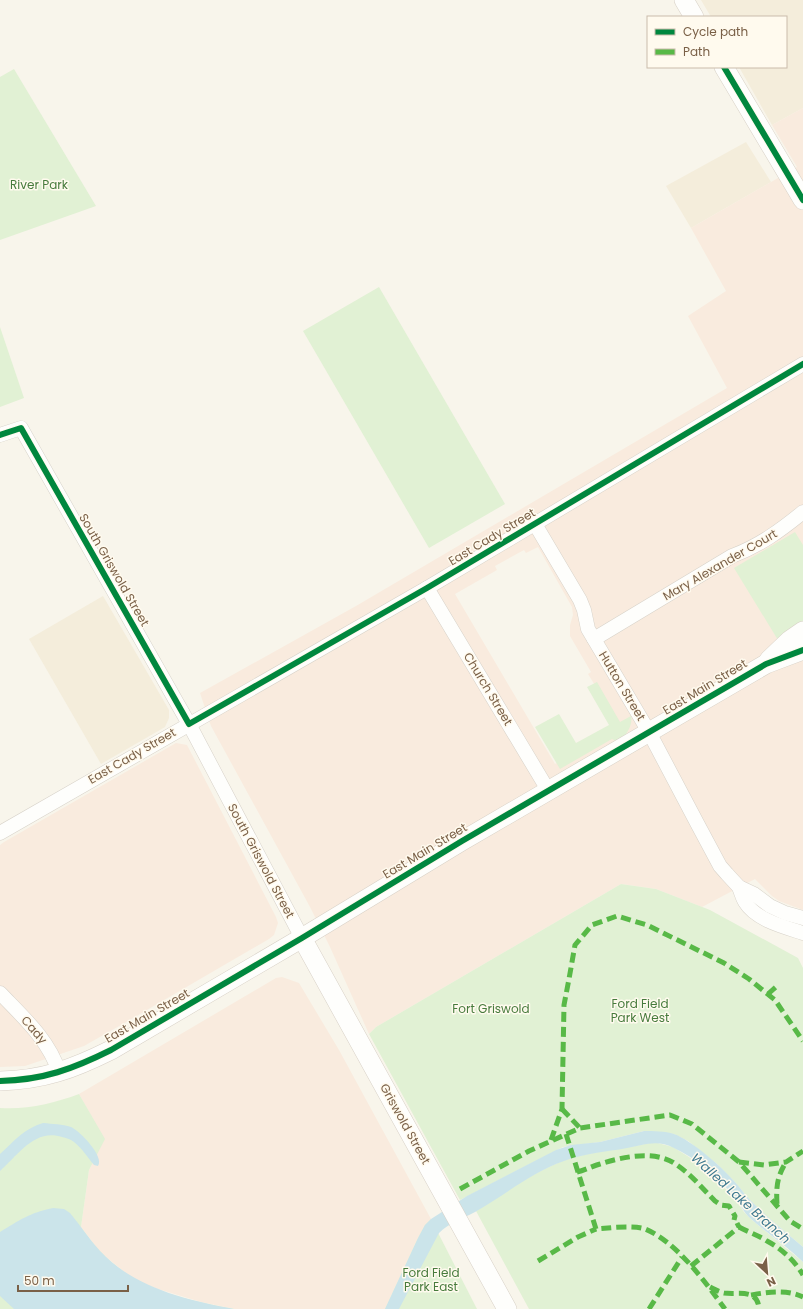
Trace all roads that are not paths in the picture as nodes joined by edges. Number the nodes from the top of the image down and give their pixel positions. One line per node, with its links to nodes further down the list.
1 (684, 0): 2 (street)
2 (693, 16)
3 (725, 68): 4 (street)
4 (803, 200)
5 (803, 364): 8 (street, East Cady Street)
6 (0, 435): 14 (street, South Griswold Street)
7 (803, 512): 11 (street, Mary Alexander Court)
8 (534, 524): 9 (street, East Cady Street); 11 (street, Hutton Street)
9 (427, 588): 14 (street, East Cady Street); 16 (street, Church Street)
10 (803, 631): 13 (street, East Main Street)
11 (594, 639): 15 (street, Hutton Street)
12 (803, 650): 13 (street, East Main Street)
13 (766, 664): 15 (street, East Main Street)
14 (189, 724): 17 (street, East Cady Street); 21 (street, South Griswold Street)
15 (649, 732): 16 (street, East Main Street); 18 (street, Hutton Street)
16 (548, 790): 21 (street, East Main Street)
17 (0, 833)
18 (739, 887): 19 (street, Hutton Street); 20 (street, Hutton Street)
19 (803, 918)
20 (803, 933)
21 (302, 938): 23 (street, East Main Street); 25 (street, Griswold Street)
22 (0, 993): 23 (street, Cady)
23 (59, 1072): 24 (street, East Main Street)
24 (0, 1081)
25 (507, 1309)

